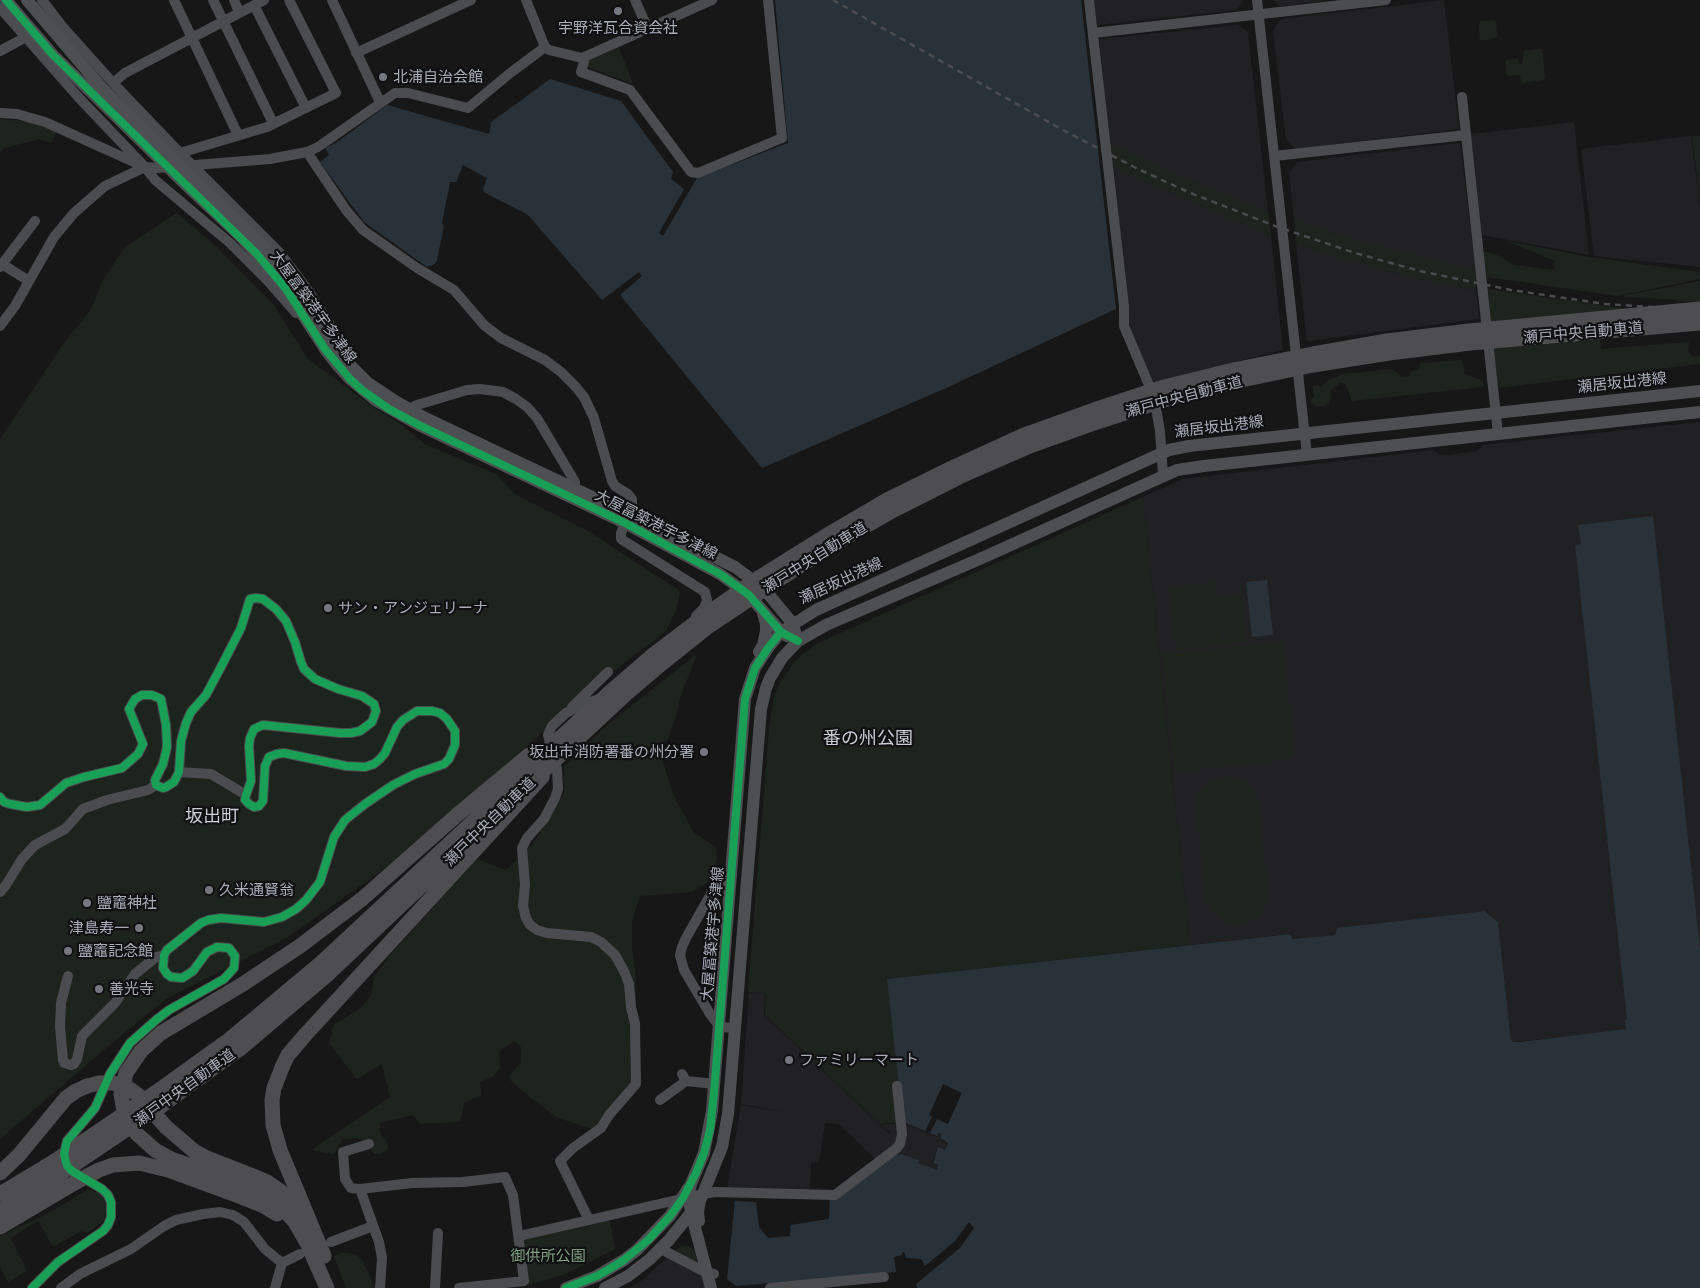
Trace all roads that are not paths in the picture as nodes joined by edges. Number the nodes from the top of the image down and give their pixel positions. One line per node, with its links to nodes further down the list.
1 (6, 0): 37 (main road, 大屋冨築港宇多津線)
2 (26, 0): 37 (main road, 大屋冨築港宇多津線)
3 (42, 0): 31 (street)
4 (213, 0): 22 (street)
5 (234, 0): 20 (street)
6 (264, 0): 18 (street)
7 (289, 0): 34 (street)
8 (332, 0): 29 (street)
9 (471, 0): 29 (street)
10 (526, 0): 27 (street)
11 (636, 0): 23 (street)
12 (712, 0): 23 (street)
13 (768, 0): 30 (street)
14 (1090, 0): 24 (street)
15 (1257, 0): 21 (street)
16 (1386, 0): 21 (street)
17 (173, 3): 26 (street)
18 (254, 5): 20 (street); 34 (street)
19 (0, 8): 25 (street)
20 (240, 12): 22 (street)
21 (1258, 15): 24 (street); 42 (street)
22 (222, 21): 26 (street); 36 (street)
23 (648, 29): 30 (street)
24 (1093, 33): 60 (street)
25 (26, 37): 28 (street); 43 (street)
26 (192, 37): 31 (street); 38 (street)
27 (545, 47): 30 (street); 33 (street)
28 (0, 51)
29 (356, 53): 33 (street)
30 (582, 58)
31 (113, 83): 41 (street)
32 (1462, 97): 39 (street)
33 (380, 102): 40 (street)
34 (306, 108): 36 (street)
35 (0, 113): 43 (street)
36 (274, 123): 38 (street)
37 (138, 131): 45 (main road, 大屋冨築港宇多津線, bridge)
38 (238, 135): 41 (street)
39 (1466, 135): 42 (street); 57 (street)
40 (307, 152): 45 (street); 65 (street)
41 (180, 153): 45 (street)
42 (1274, 156): 58 (street)
43 (145, 167): 44 (street); 46 (street); 49 (street)
44 (158, 168): 45 (street); 46 (street)
45 (191, 176): 53 (main road, 大屋冨築港宇多津線); 56 (main road, 大屋冨築港宇多津線)
46 (155, 180): 53 (street)
47 (35, 221): 48 (street)
48 (1, 266): 49 (street)
49 (28, 282): 52 (street)
50 (1700, 309): 73 (highway, 瀬戸中央自動車道, bridge)
51 (1700, 323): 73 (highway, 瀬戸中央自動車道, bridge)
52 (0, 326)
53 (314, 332): 56 (main road, 大屋冨築港宇多津線)
54 (1700, 391): 57 (main road, 瀬居坂出港線)
55 (1700, 412): 59 (main road)
56 (406, 413): 61 (main road, 大屋冨築港宇多津線); 64 (street)
57 (1496, 413): 58 (main road, 瀬居坂出港線); 59 (street)
58 (1305, 433): 60 (main road, 瀬居坂出港線); 62 (street)
59 (1498, 434): 62 (main road)
60 (1162, 452): 63 (street); 67 (main road, 瀬居坂出港線)
61 (490, 454): 64 (main road, 大屋冨築港宇多津線); 65 (main road, 大屋冨築港宇多津線)
62 (1307, 455): 63 (main road)
63 (1164, 475): 69 (main road)
64 (574, 488): 65 (main road, 大屋冨築港宇多津線)
65 (628, 519): 66 (main road, 大屋冨築港宇多津線); 67 (main road, 大屋冨築港宇多津線); 72 (street)
66 (758, 605): 68 (main road, 大屋冨築港宇多津線); 71 (main road)
67 (792, 624): 68 (main road, 瀬居坂出港線); 69 (main road, 大屋冨築港宇多津線)
68 (781, 632): 69 (main road, 大屋冨築港宇多津線); 71 (main road, 大屋冨築港宇多津線)
69 (798, 641): 79 (main road, 大屋冨築港宇多津線)
70 (608, 672): 72 (street)
71 (745, 699): 78 (main road, 大屋冨築港宇多津線)
72 (566, 713): 97 (street)
73 (536, 767): 90 (highway, 瀬戸中央自動車道, bridge); 104 (highway); 104 (highway)
74 (178, 772): 75 (street); 76 (street); 76 (street)
75 (156, 785): 77 (street); 81 (street)
76 (246, 795): 82 (street)
77 (0, 798)
78 (737, 803): 79 (main road); 80 (main road, 大屋冨築港宇多津線)
79 (753, 804): 85 (main road, 大屋冨築港宇多津線)
80 (732, 875): 84 (main road, 大屋冨築港宇多津線); 84 (street)
81 (0, 892)
82 (164, 955): 83 (street); 112 (street)
83 (68, 976)
84 (720, 1026): 85 (street); 86 (main road, 大屋冨築港宇多津線)
85 (735, 1028): 95 (main road, 大屋冨築港宇多津線)
86 (715, 1084): 88 (street); 93 (main road, 大屋冨築港宇多津線)
87 (897, 1086): 95 (street)
88 (660, 1100)
89 (369, 1144): 92 (street)
90 (57, 1168): 94 (highway, 瀬戸中央自動車道); 96 (highway, 瀬戸中央自動車道)
91 (0, 1173): 104 (highway, bridge)
92 (360, 1189): 99 (street); 103 (street)
93 (688, 1193): 95 (street); 97 (street); 98 (main road, 大屋冨築港宇多津線); 101 (main road)
94 (0, 1194)
95 (703, 1194): 98 (main road); 98 (main road, 大屋冨築港宇多津線)
96 (0, 1211)
97 (589, 1220): 103 (street)
98 (693, 1220): 101 (main road); 106 (main road, 大屋冨築港宇多津線); 107 (main road); 109 (main road, 大屋冨築港宇多津線)
99 (373, 1226): 105 (street); 117 (street)
100 (0, 1227): 104 (highway, bridge)
101 (660, 1228): 120 (main road)
102 (438, 1233): 118 (street)
103 (519, 1236): 111 (street)
104 (307, 1242): 108 (street); 115 (highway); 116 (highway)
105 (331, 1242)
106 (700, 1243): 107 (main road); 109 (main road, 大屋冨築港宇多津線)
107 (665, 1244): 109 (street); 121 (main road)
108 (282, 1263): 113 (street); 114 (street)
109 (711, 1274): 122 (main road, 大屋冨築港宇多津線); 123 (main road, 大屋冨築港宇多津線)
110 (884, 1277): 124 (street)
111 (525, 1284): 119 (street)
112 (32, 1288)
113 (61, 1288)
114 (275, 1288)
115 (327, 1288)
116 (337, 1288)
117 (380, 1288)
118 (435, 1288)
119 (459, 1288)
120 (566, 1288)
121 (605, 1288)
122 (711, 1288)
123 (718, 1288)
124 (770, 1288)

